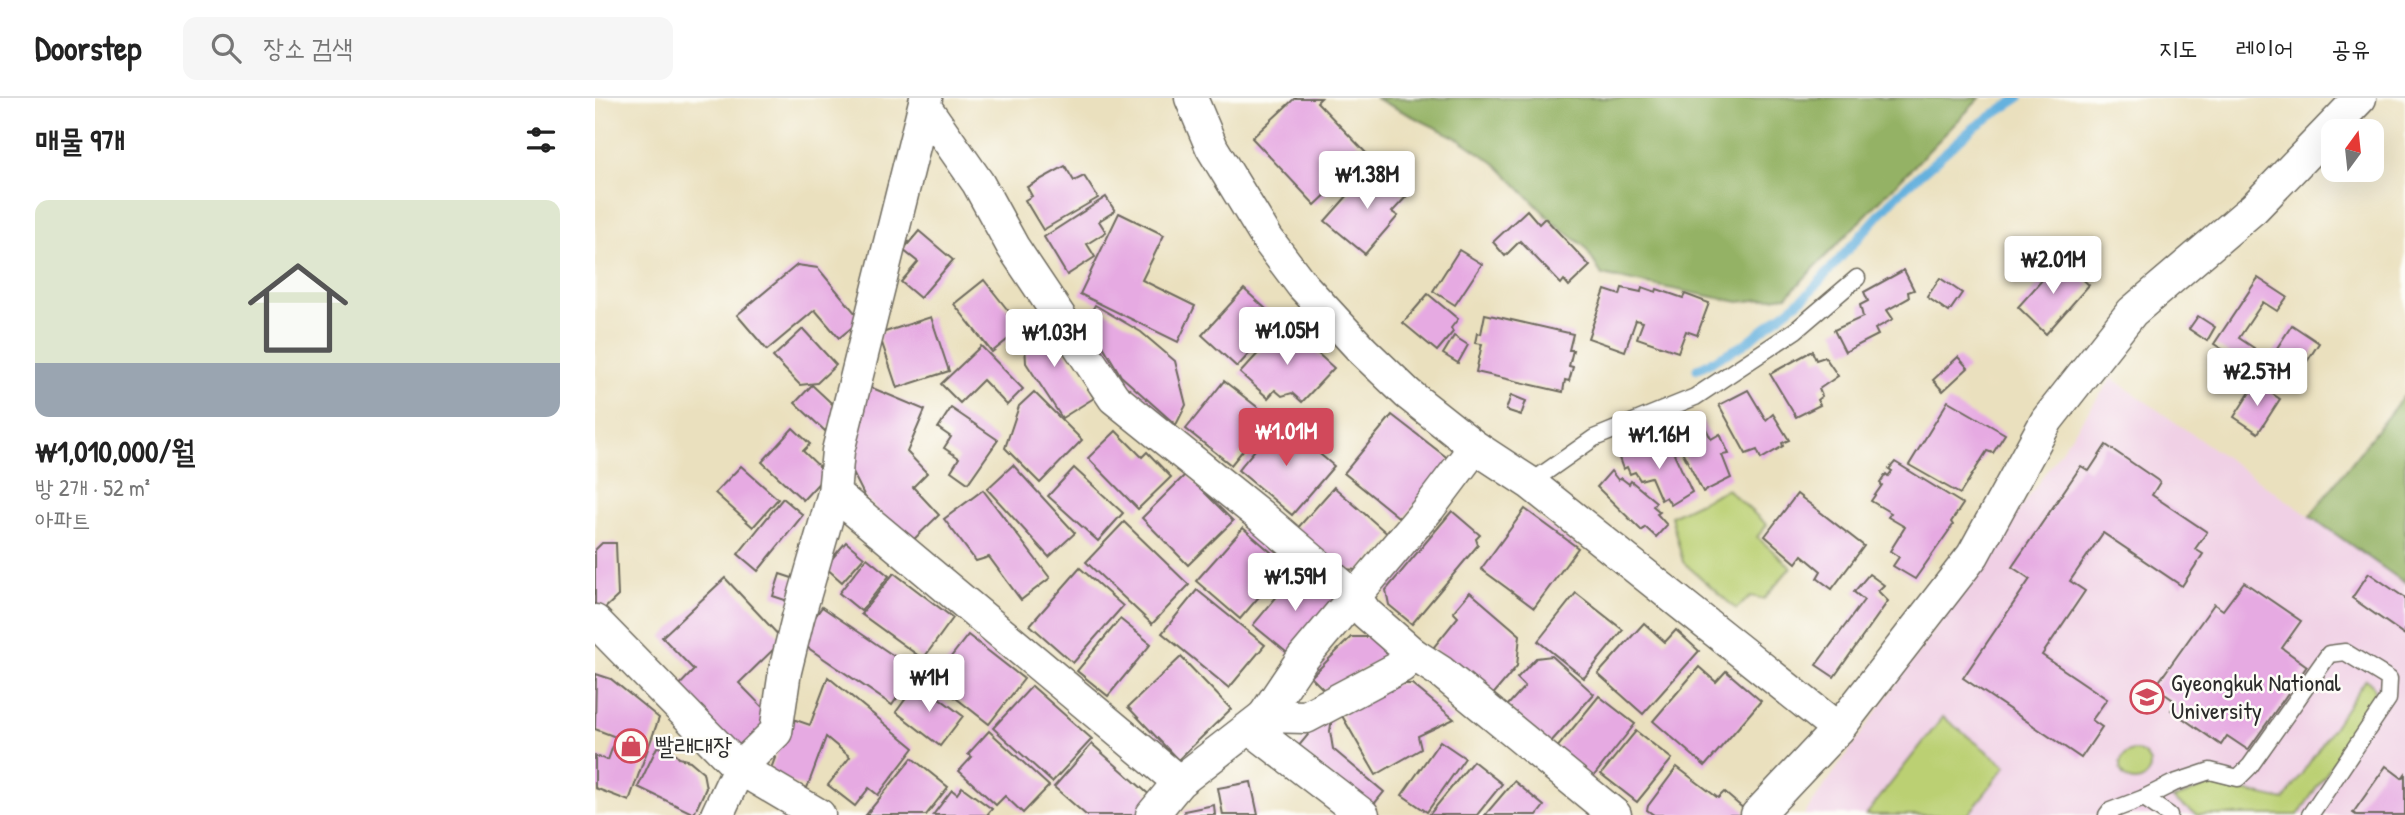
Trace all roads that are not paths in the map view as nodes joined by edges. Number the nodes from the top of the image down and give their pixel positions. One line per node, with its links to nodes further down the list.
1 (1191, 98): 5 (street)
2 (2360, 98): 12 (street)
3 (925, 102): 7 (street); 8 (street)
4 (1857, 278): 6 (lane)
5 (1475, 447): 6 (street); 8 (street)
6 (1530, 484): 12 (street)
7 (834, 493): 13 (street); 14 (street)
8 (1355, 597): 10 (street); 11 (street)
9 (595, 621): 13 (street)
10 (1413, 654): 11 (street); 20 (street)
11 (1257, 722): 14 (street); 19 (street)
12 (1838, 729): 21 (street)
13 (739, 768): 16 (street); 17 (street)
14 (1179, 782): 18 (street)
15 (2144, 798): 22 (lane); 23 (lane); 24 (lane)
16 (717, 815)
17 (819, 815)
18 (1152, 815)
19 (1363, 815)
20 (1615, 815)
21 (1757, 815)
22 (2107, 815)
23 (2169, 815)
24 (2310, 815)

